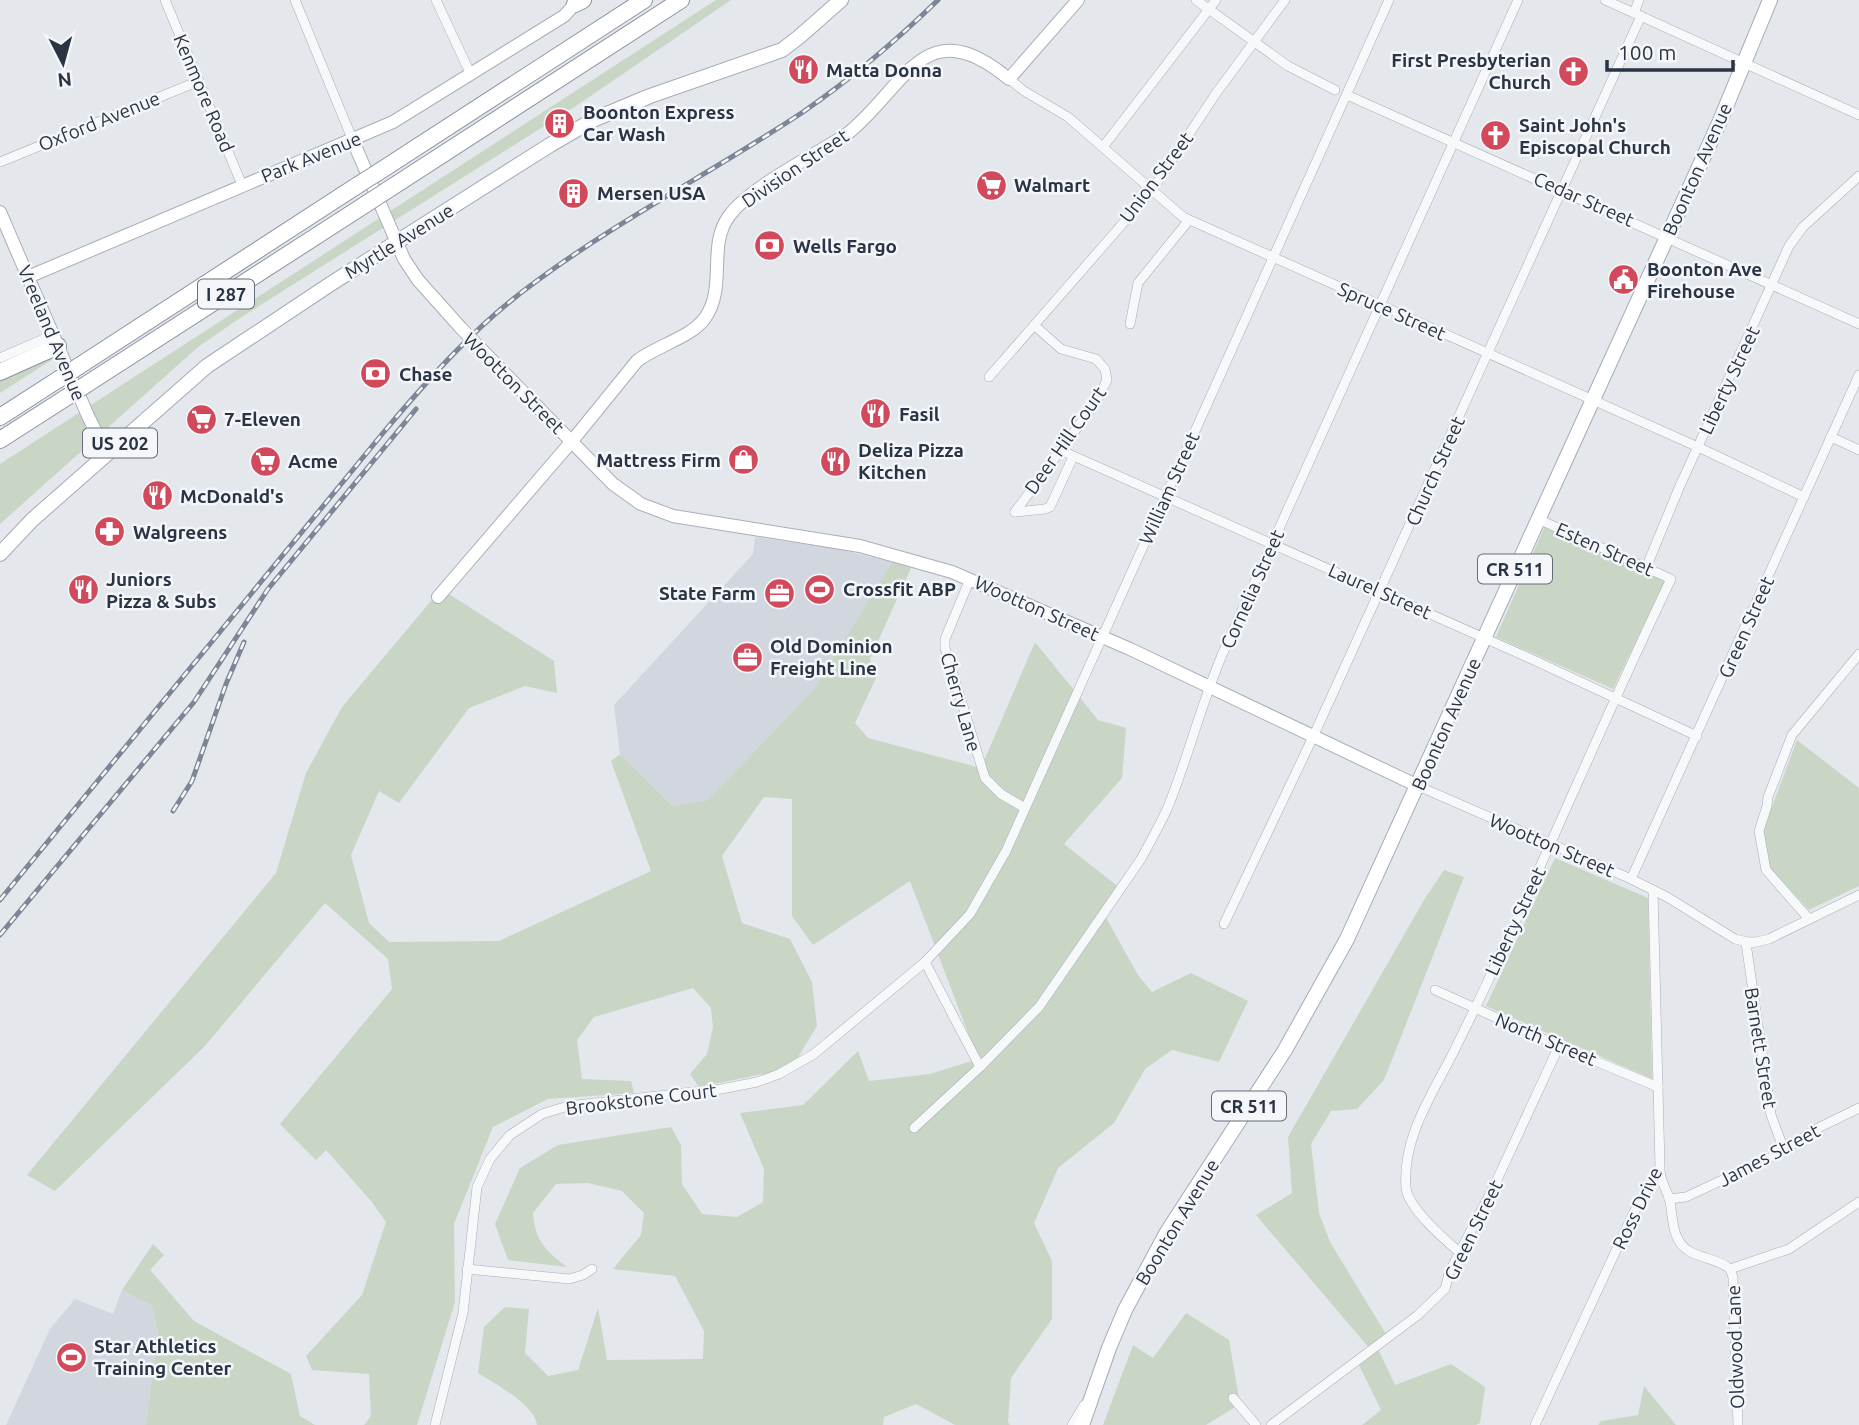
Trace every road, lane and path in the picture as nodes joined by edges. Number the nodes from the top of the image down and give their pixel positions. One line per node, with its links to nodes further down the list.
1 (165, 0): 23 (street, Kenmore Road)
2 (295, 0): 27 (street, Wootton Street)
3 (436, 0): 21 (street)
4 (644, 0): 53 (highway, I 287, bridge)
5 (681, 0): 55 (highway, I 287, bridge)
6 (841, 0): 38 (main road, Myrtle Avenue / US 202)
7 (1078, 0): 22 (street)
8 (1196, 0): 17 (street)
9 (1216, 0): 17 (street)
10 (1285, 0): 19 (street, Union Street)
11 (1389, 0): 25 (street, William Street)
12 (1518, 0): 28 (street, Cornelia Street)
13 (1605, 0): 18 (street)
14 (1639, 0): 18 (street, Church Street)
15 (1770, 0): 20 (main road, Boonton Avenue / CR 511)
16 (577, 1): 21 (street, Park Avenue)
17 (1209, 10): 19 (street); 29 (street)
18 (1637, 14): 20 (street); 34 (street, Church Street)
19 (1254, 43): 24 (street); 33 (street, Union Street)
20 (1744, 61): 26 (street); 37 (main road, Boonton Avenue / CR 511)
21 (471, 75): 27 (street, Park Avenue)
22 (1009, 79): 29 (street, Spruce Street); 56 (street, Division Street)
23 (199, 80): 30 (street, Oxford Avenue); 32 (street, Kenmore Road)
24 (1335, 90)
25 (1347, 95): 28 (street, Cedar Street); 39 (street, William Street)
26 (1859, 115)
27 (353, 141): 32 (street, Park Avenue); 38 (street, Wootton Street)
28 (1453, 141): 34 (street, Cedar Street); 42 (street, Cornelia Street)
29 (1103, 146): 33 (street, Spruce Street)
30 (0, 162)
31 (1859, 176): 41 (street, Liberty Street)
32 (242, 186): 40 (street, Park Avenue)
33 (1152, 190): 36 (street, Spruce Street); 45 (street, Union Street)
34 (1563, 190): 37 (street, Cedar Street); 47 (street, Church Street)
35 (0, 212): 40 (street, Vreeland Avenue)
36 (1189, 220): 39 (street, Spruce Street); 43 (street)
37 (1667, 237): 41 (street, Cedar Street); 52 (main road, Boonton Avenue / CR 511)
38 (396, 243): 56 (street, Wootton Street, bridge); 60 (main road, Myrtle Avenue / US 202)
39 (1274, 259): 42 (street, Spruce Street); 62 (street, William Street)
40 (28, 277): 46 (street, Vreeland Avenue)
41 (1773, 284): 44 (street, Cedar Street); 57 (street, Liberty Street)
42 (1379, 304): 47 (street, Spruce Street); 65 (street, Cornelia Street)
43 (1130, 324)
44 (1859, 324)
45 (1034, 325): 51 (street, Union Street); 58 (street, Deer Hill Court)
46 (55, 340): 48 (street); 49 (highway); 60 (street, Vreeland Avenue)
47 (1487, 353): 52 (street, Spruce Street); 70 (street, Church Street)
48 (0, 358)
49 (0, 372)
50 (1859, 374): 54 (street, Green Street)
51 (989, 377)
52 (1592, 400): 57 (street, Spruce Street); 64 (main road, Boonton Avenue / CR 511)
53 (0, 417)
54 (1831, 438): 59 (street); 63 (street, Green Street)
55 (0, 440)
56 (572, 441): 68 (street, Wootton Street); 71 (street, Division Street)
57 (1698, 447): 63 (street, Spruce Street); 67 (street, Liberty Street)
58 (1060, 450): 61 (street, Laurel Street); 61 (street, Deer Hill Court)
59 (1859, 450)
60 (107, 454): 66 (main road, Myrtle Avenue / US 202)
61 (1073, 457): 62 (street, Laurel Street)
62 (1164, 497): 65 (street, Laurel Street); 72 (street, William Street)
63 (1804, 497): 77 (street, Green Street)
64 (1538, 519): 67 (street, Esten Street); 73 (main road, Boonton Avenue / CR 511)
65 (1273, 543): 70 (street, Laurel Street); 75 (street, Cornelia Street)
66 (0, 554)
67 (1646, 568): 69 (street, Esten Street)
68 (970, 579): 72 (street, Wootton Street); 80 (street, Cherry Lane)
69 (1671, 579): 76 (street, Liberty Street)
70 (1380, 591): 73 (street, Laurel Street); 78 (street, Church Street)
71 (438, 597)
72 (1101, 636): 75 (street, Wootton Street); 80 (street, William Street)
73 (1484, 638): 76 (street, Laurel Street); 79 (main road, Boonton Avenue / CR 511)
74 (1859, 654): 85 (street)
75 (1209, 686): 78 (street, Wootton Street); 92 (street, Cornelia Street)
76 (1615, 697): 77 (street, Laurel Street); 81 (street, Liberty Street)
77 (1697, 736): 82 (street, Green Street)
78 (1313, 737): 79 (street, Wootton Street); 86 (street, Church Street)
79 (1418, 786): 81 (street, Wootton Street); 104 (main road, Boonton Avenue / CR 511)
80 (1025, 808): 88 (street, William Street)
81 (1550, 845): 82 (street, Wootton Street); 90 (street, Liberty Street)
82 (1631, 879): 83 (street, Wootton Street)
83 (1653, 890): 87 (street, Wootton Street); 93 (street, Ross Drive)
84 (1859, 895): 85 (street)
85 (1809, 919): 87 (street)
86 (1224, 924)
87 (1746, 943): 96 (street, Barnett Street)
88 (925, 962): 92 (street); 101 (street, Brookstone Court)
89 (1436, 990): 90 (street, North Street)
90 (1475, 1009): 91 (street, North Street); 100 (street, Liberty Street)
91 (1559, 1046): 93 (street, North Street); 100 (street, Green Street)
92 (980, 1067): 95 (street, Cornelia Street)
93 (1658, 1087): 97 (street, Ross Drive)
94 (1859, 1108): 96 (street, James Street)
95 (914, 1128)
96 (1784, 1150): 98 (street, James Street)
97 (1660, 1167): 98 (street); 111 (street, Ross Drive)
98 (1670, 1199): 103 (street)
99 (1859, 1202): 103 (street)
100 (1459, 1252): 110 (street, Green Street)
101 (467, 1269): 102 (street); 106 (street, Brookstone Court)
102 (592, 1269)
103 (1730, 1269): 112 (street, Oldwood Lane)
104 (1093, 1392): 107 (street); 108 (main road, Boonton Avenue / CR 511)
105 (1233, 1398): 109 (street)
106 (435, 1425)
107 (1072, 1425)
108 (1082, 1425)
109 (1256, 1425)
110 (1271, 1425)
111 (1535, 1425)
112 (1738, 1425)

